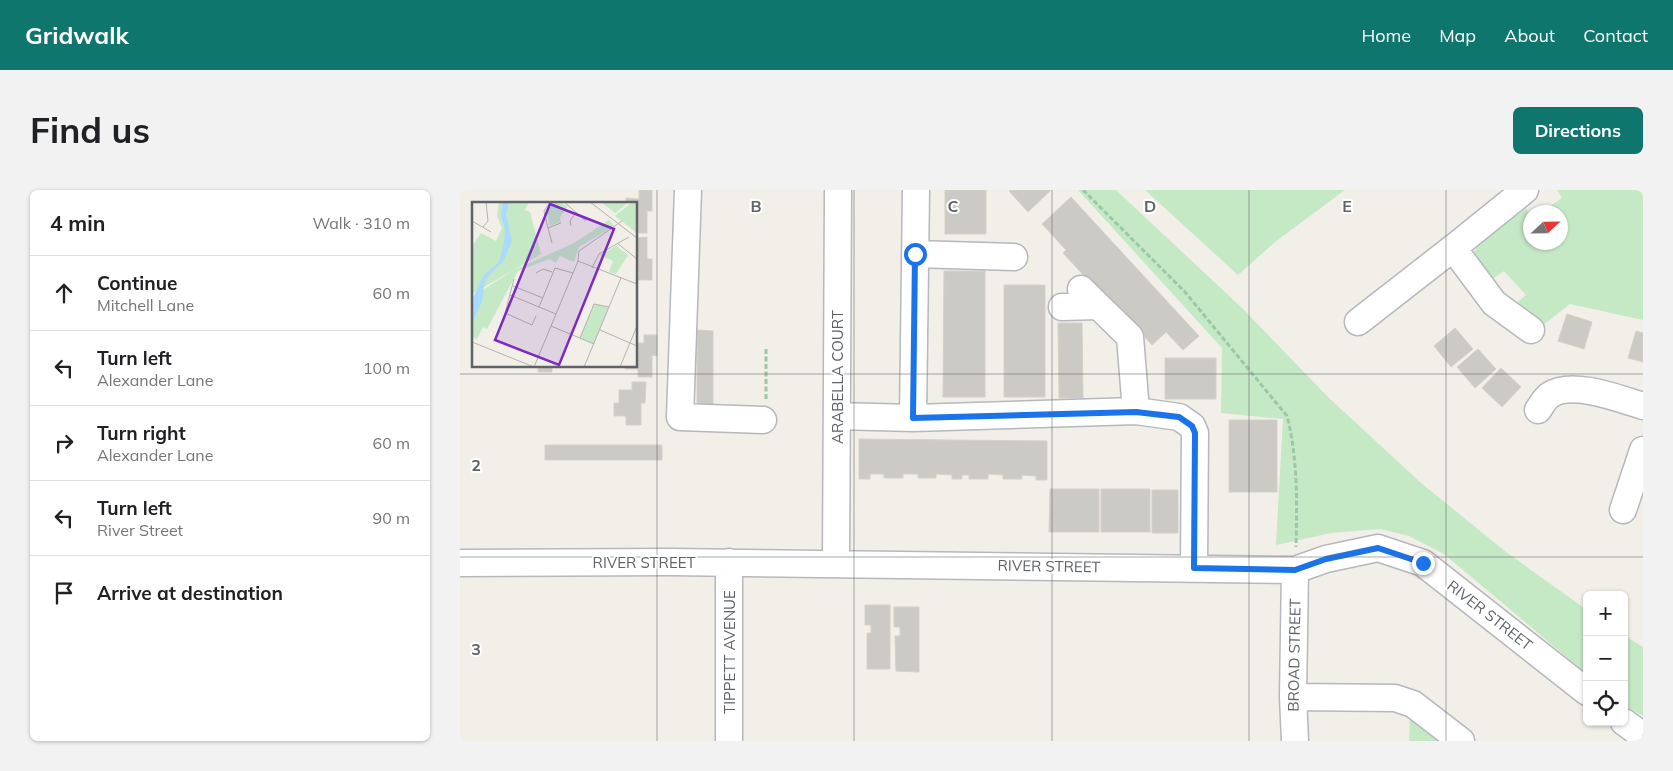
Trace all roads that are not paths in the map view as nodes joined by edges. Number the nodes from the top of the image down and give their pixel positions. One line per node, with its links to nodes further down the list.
1 (688, 190): 13 (street)
2 (838, 190): 15 (street, ARABELLA COURT)
3 (916, 190): 6 (street)
4 (1526, 190): 5 (street)
5 (1453, 248): 9 (street); 10 (street)
6 (915, 254): 7 (street); 16 (street)
7 (1014, 257)
8 (1062, 307): 14 (street)
9 (1358, 322)
10 (1531, 330)
11 (1643, 406): 12 (street)
12 (1538, 410)
13 (765, 411)
14 (1136, 412): 16 (street); 22 (street)
15 (837, 416): 16 (street); 21 (street, ARABELLA COURT)
16 (913, 418)
17 (1643, 450): 18 (street)
18 (1623, 510)
19 (729, 562): 20 (street, RIVER STREET); 21 (street, RIVER STREET); 28 (street, TIPPETT AVENUE)
20 (460, 563)
21 (836, 564): 22 (street, RIVER STREET)
22 (1194, 568): 23 (street, RIVER STREET)
23 (1295, 570): 24 (street, RIVER STREET); 25 (street, BROAD STREET)
24 (1583, 689)
25 (1293, 697): 29 (street, BROAD STREET); 30 (street)
26 (1628, 725): 27 (street)
27 (1643, 736)
28 (729, 741)
29 (1295, 741)
30 (1461, 741)

